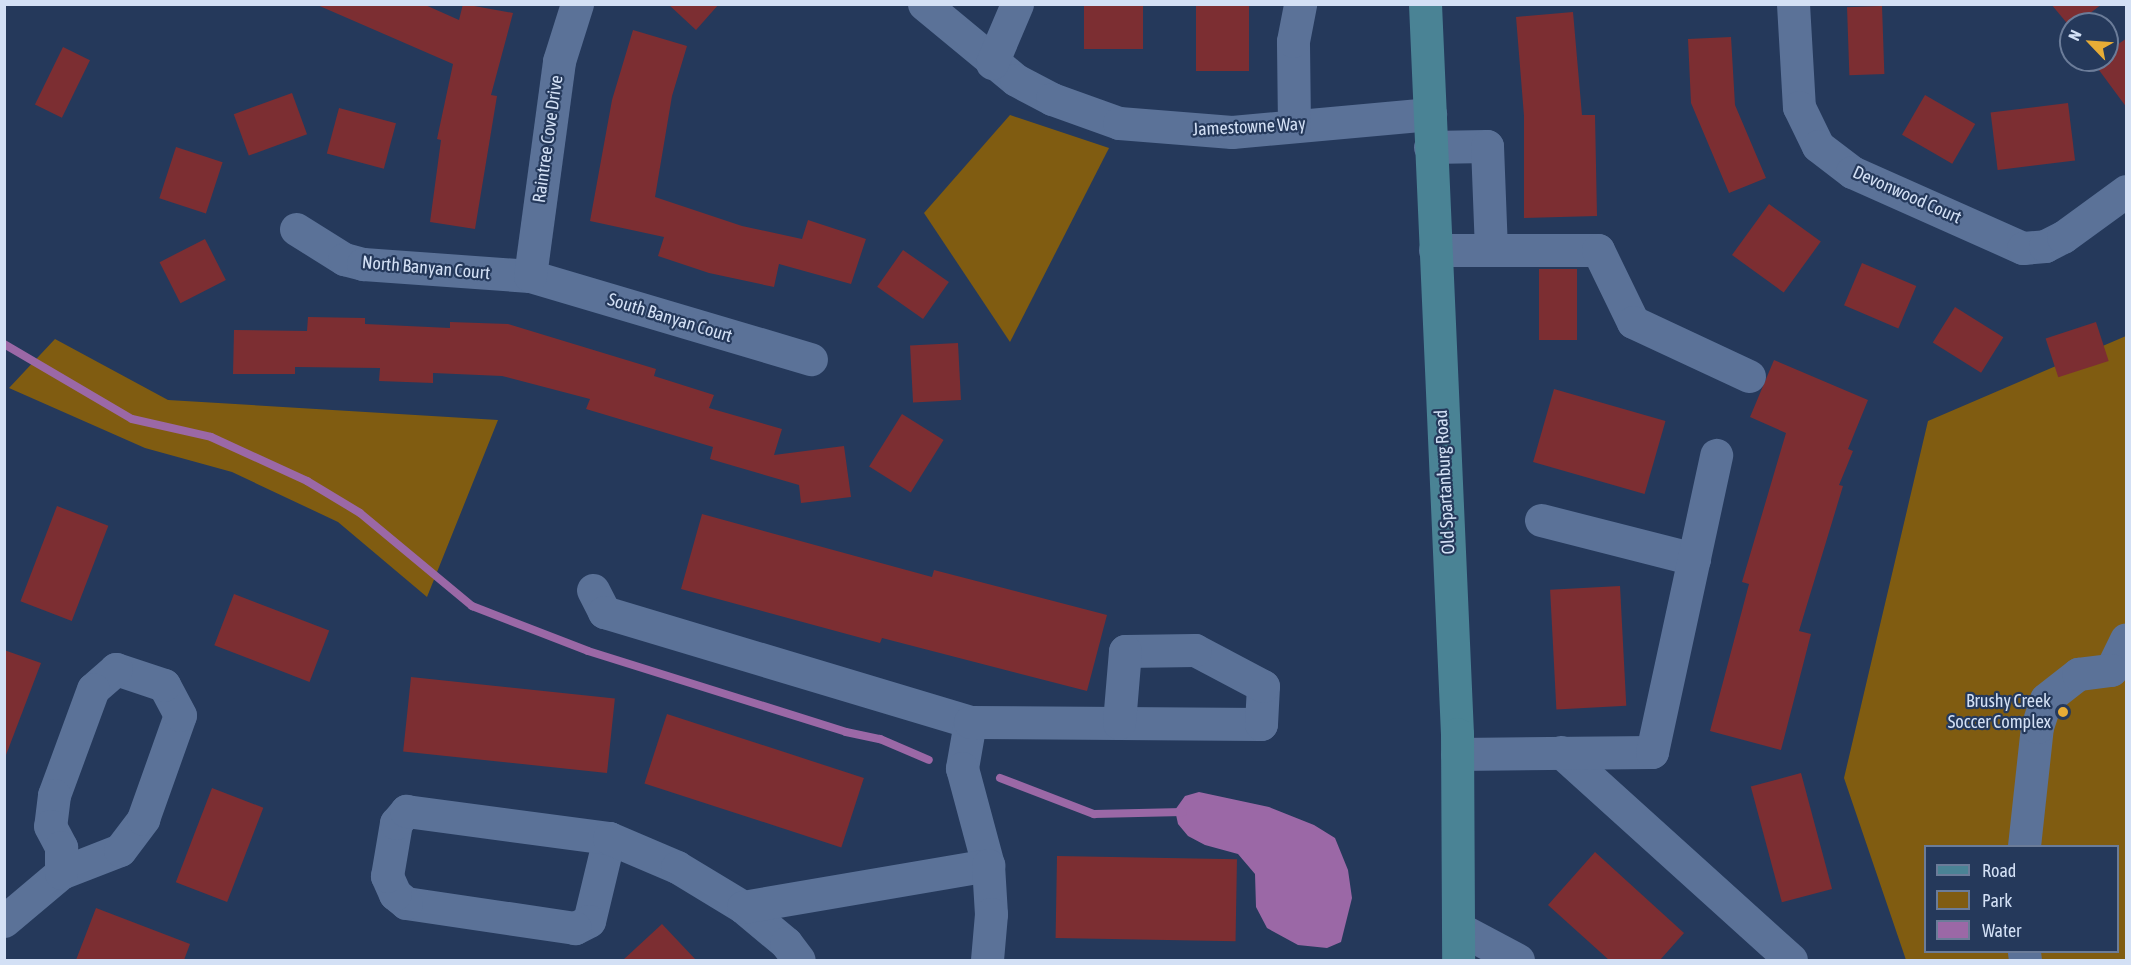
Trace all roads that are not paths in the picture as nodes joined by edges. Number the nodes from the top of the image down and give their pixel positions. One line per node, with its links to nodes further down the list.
1 (577, 4): 15 (street, Raintree Cove Drive)
2 (924, 4): 7 (street, Jamestowne Way)
3 (1017, 4): 7 (street)
4 (1300, 4): 9 (street)
5 (1425, 4): 8 (main road, Old Spartanburg Road)
6 (1793, 4): 11 (street, Devonwood Court)
7 (992, 63): 9 (street, Jamestowne Way)
8 (1430, 114): 9 (street, Jamestowne Way); 10 (main road, Old Spartanburg Road)
9 (1294, 126)
10 (1430, 147): 13 (street); 14 (main road, Old Spartanburg Road)
11 (2127, 191)
12 (296, 229): 15 (street, North Banyan Court)
13 (1491, 248): 14 (street); 17 (street)
14 (1435, 250): 27 (main road, Old Spartanburg Road)
15 (530, 276): 16 (street, South Banyan Court)
16 (811, 359)
17 (1749, 376)
18 (1716, 455): 20 (street)
19 (1541, 520): 20 (street)
20 (1694, 559): 26 (street)
21 (593, 590): 24 (street)
22 (2127, 639): 23 (street)
23 (2119, 680): 29 (street)
24 (970, 722): 25 (street); 30 (street)
25 (1119, 723)
26 (1561, 752): 27 (street); 39 (street)
27 (1457, 754): 34 (main road, Old Spartanburg Road)
28 (609, 838): 28 (street); 32 (street)
29 (2024, 845)
30 (988, 865): 32 (street); 36 (street)
31 (61, 873): 31 (street); 33 (street)
32 (743, 908): 35 (street)
33 (4, 921)
34 (1458, 928): 37 (main road, Old Spartanburg Road); 38 (street)
35 (800, 960)
36 (987, 960)
37 (1458, 960)
38 (1518, 960)
39 (1791, 960)

